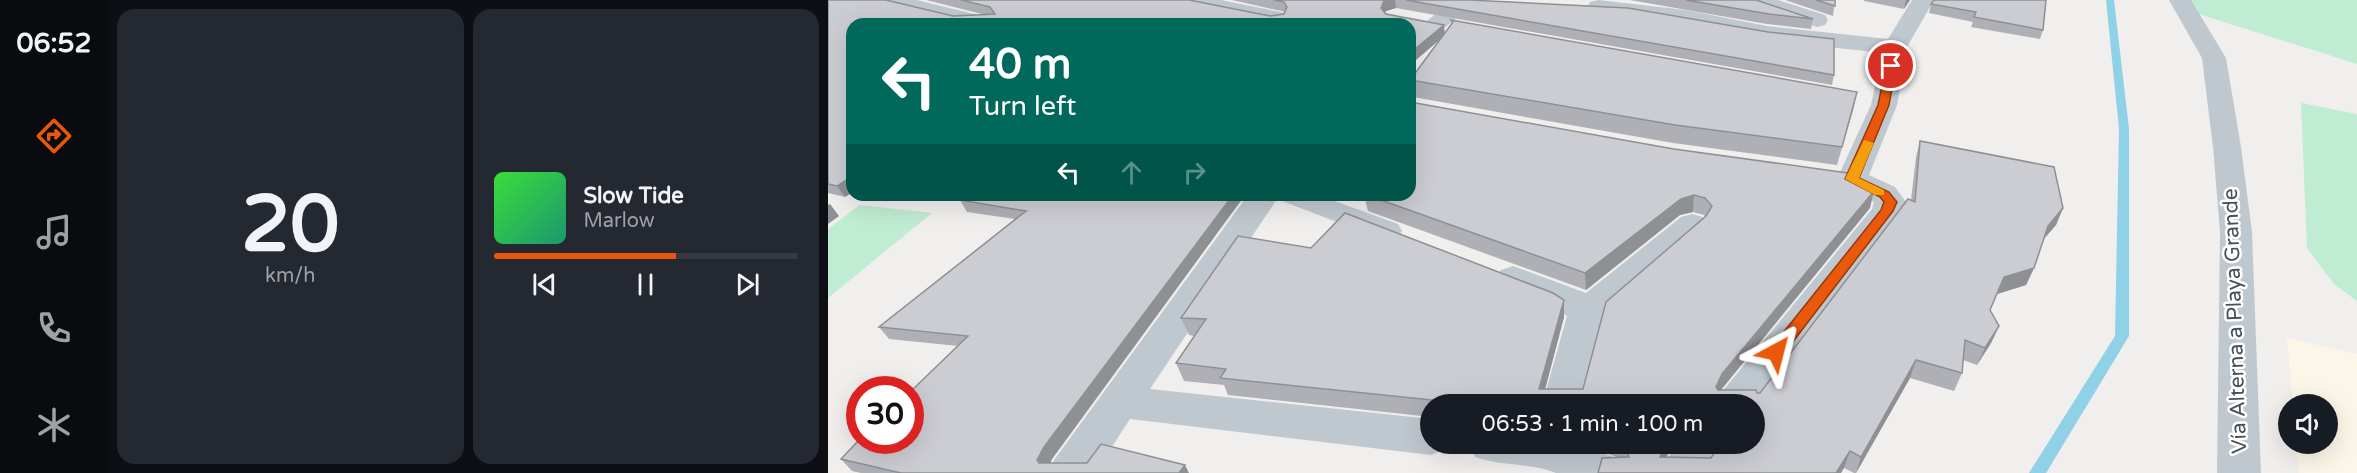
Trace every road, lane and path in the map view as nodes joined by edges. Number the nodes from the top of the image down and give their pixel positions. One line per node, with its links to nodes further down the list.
1 (890, 0): 8 (street)
2 (1188, 0): 9 (street)
3 (1756, 0): 11 (street)
4 (1923, 0): 11 (street)
5 (2180, 0): 27 (street, Vía Alterna a Playa Grande)
6 (1472, 1): 10 (street)
7 (1573, 6): 11 (street)
8 (962, 18)
9 (1277, 18)
10 (1468, 32)
11 (1895, 47): 19 (street)
12 (1260, 201): 20 (street)
13 (1306, 201): 15 (street)
14 (1692, 224): 17 (street)
15 (1421, 244)
16 (1484, 267): 17 (street)
17 (1587, 312): 18 (street)
18 (1565, 394)
19 (1744, 394)
20 (1122, 402): 21 (street); 24 (street)
21 (1420, 436)
22 (1565, 454): 25 (street)
23 (1697, 454): 26 (street)
24 (1070, 473)
25 (1605, 473)
26 (1682, 473)
27 (2239, 473)

